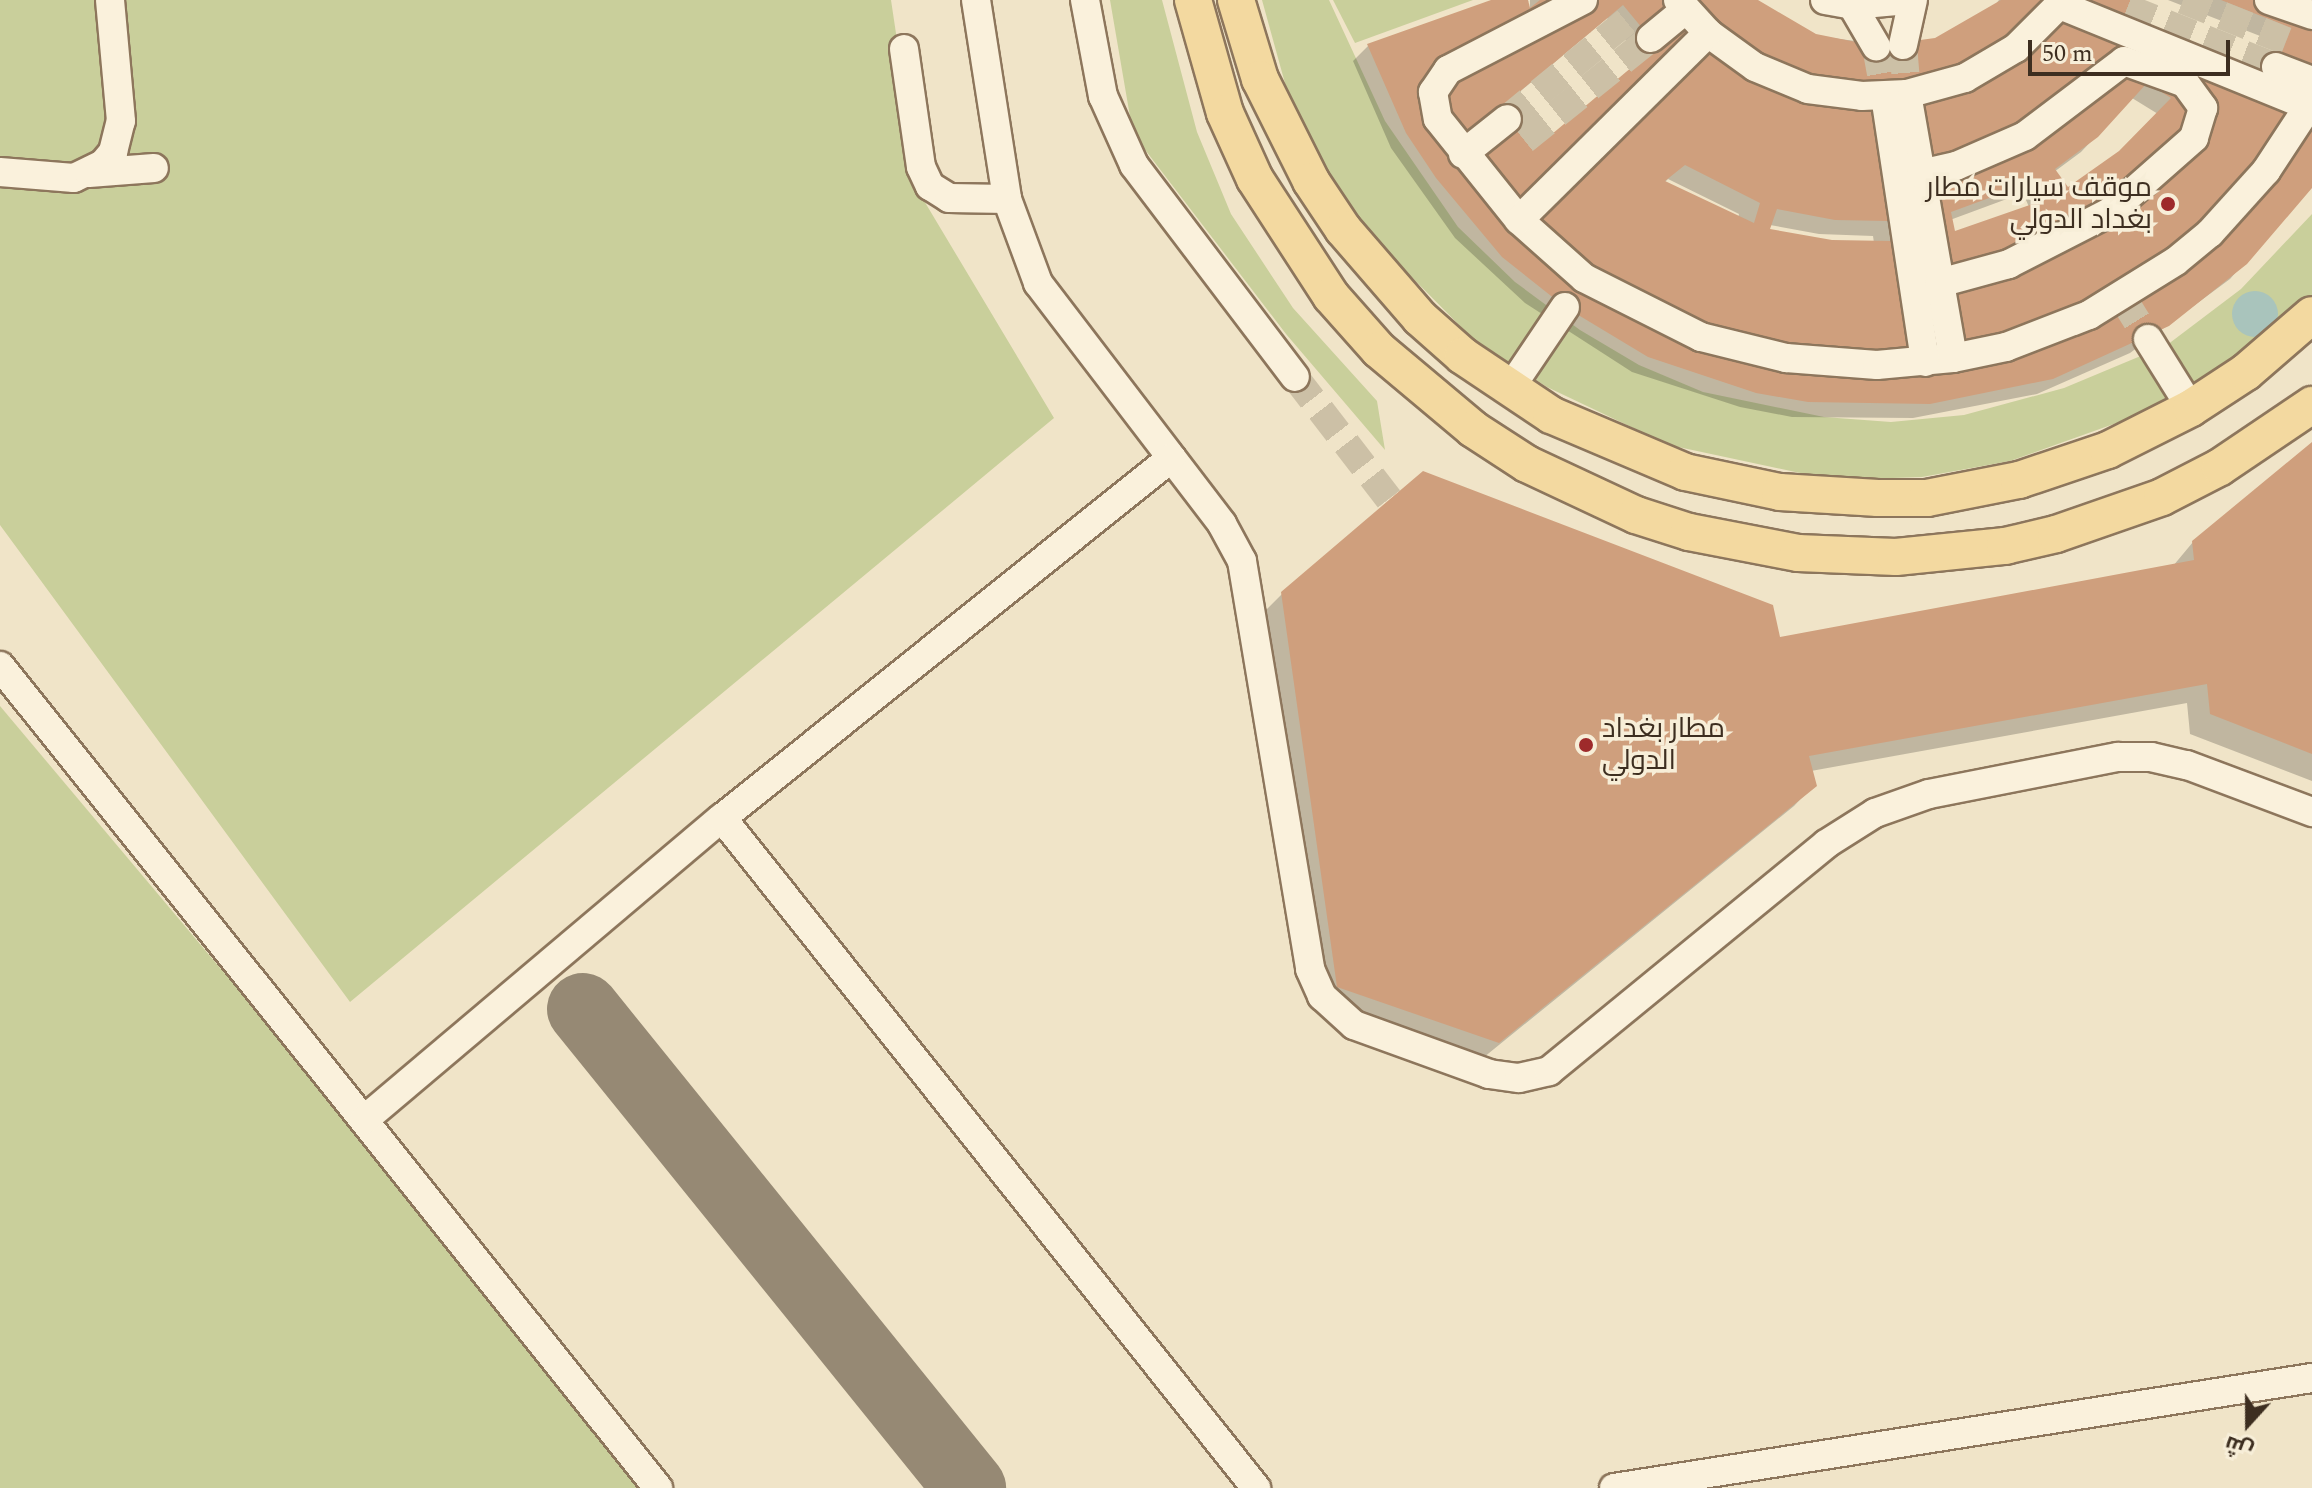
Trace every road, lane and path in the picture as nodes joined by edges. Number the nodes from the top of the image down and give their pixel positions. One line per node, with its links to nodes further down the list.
1 (110, 0): 23 (lane)
2 (976, 0): 25 (lane)
3 (1085, 0): 33 (lane)
4 (1193, 0): 35 (main road)
5 (1236, 0): 34 (main road)
6 (1583, 0): 20 (lane)
7 (1910, 0): 9 (lane); 9 (lane)
8 (2269, 0): 12 (lane)
9 (1839, 3)
10 (2062, 3): 17 (lane); 18 (lane)
11 (1682, 5): 13 (lane); 14 (lane)
12 (2312, 15)
13 (1708, 33): 17 (lane); 26 (lane)
14 (1651, 38)
15 (904, 49): 25 (lane)
16 (2276, 67): 18 (lane)
17 (1896, 95): 24 (lane); 32 (lane)
18 (2311, 96): 31 (lane)
19 (1507, 119): 20 (lane)
20 (1463, 154): 26 (lane)
21 (154, 168): 23 (lane)
22 (0, 172): 23 (lane)
23 (89, 173)
24 (1921, 174): 27 (lane); 27 (lane)
25 (1007, 199): 37 (lane)
26 (1519, 220): 32 (lane)
27 (1940, 283): 31 (lane)
28 (1565, 307): 34 (lane)
29 (2312, 315): 36 (main road)
30 (2148, 339): 36 (lane)
31 (1953, 358): 32 (lane)
32 (1925, 362)
33 (1295, 377)
34 (1509, 390): 36 (main road)
35 (2312, 405)
36 (2191, 408)
37 (1171, 458): 39 (lane); 40 (lane)
38 (0, 666): 41 (lane)
39 (2312, 812)
40 (722, 818): 41 (lane); 44 (lane)
41 (364, 1120): 43 (lane)
42 (2312, 1378): 45 (lane)
43 (658, 1488)
44 (1256, 1488)
45 (1614, 1488)

